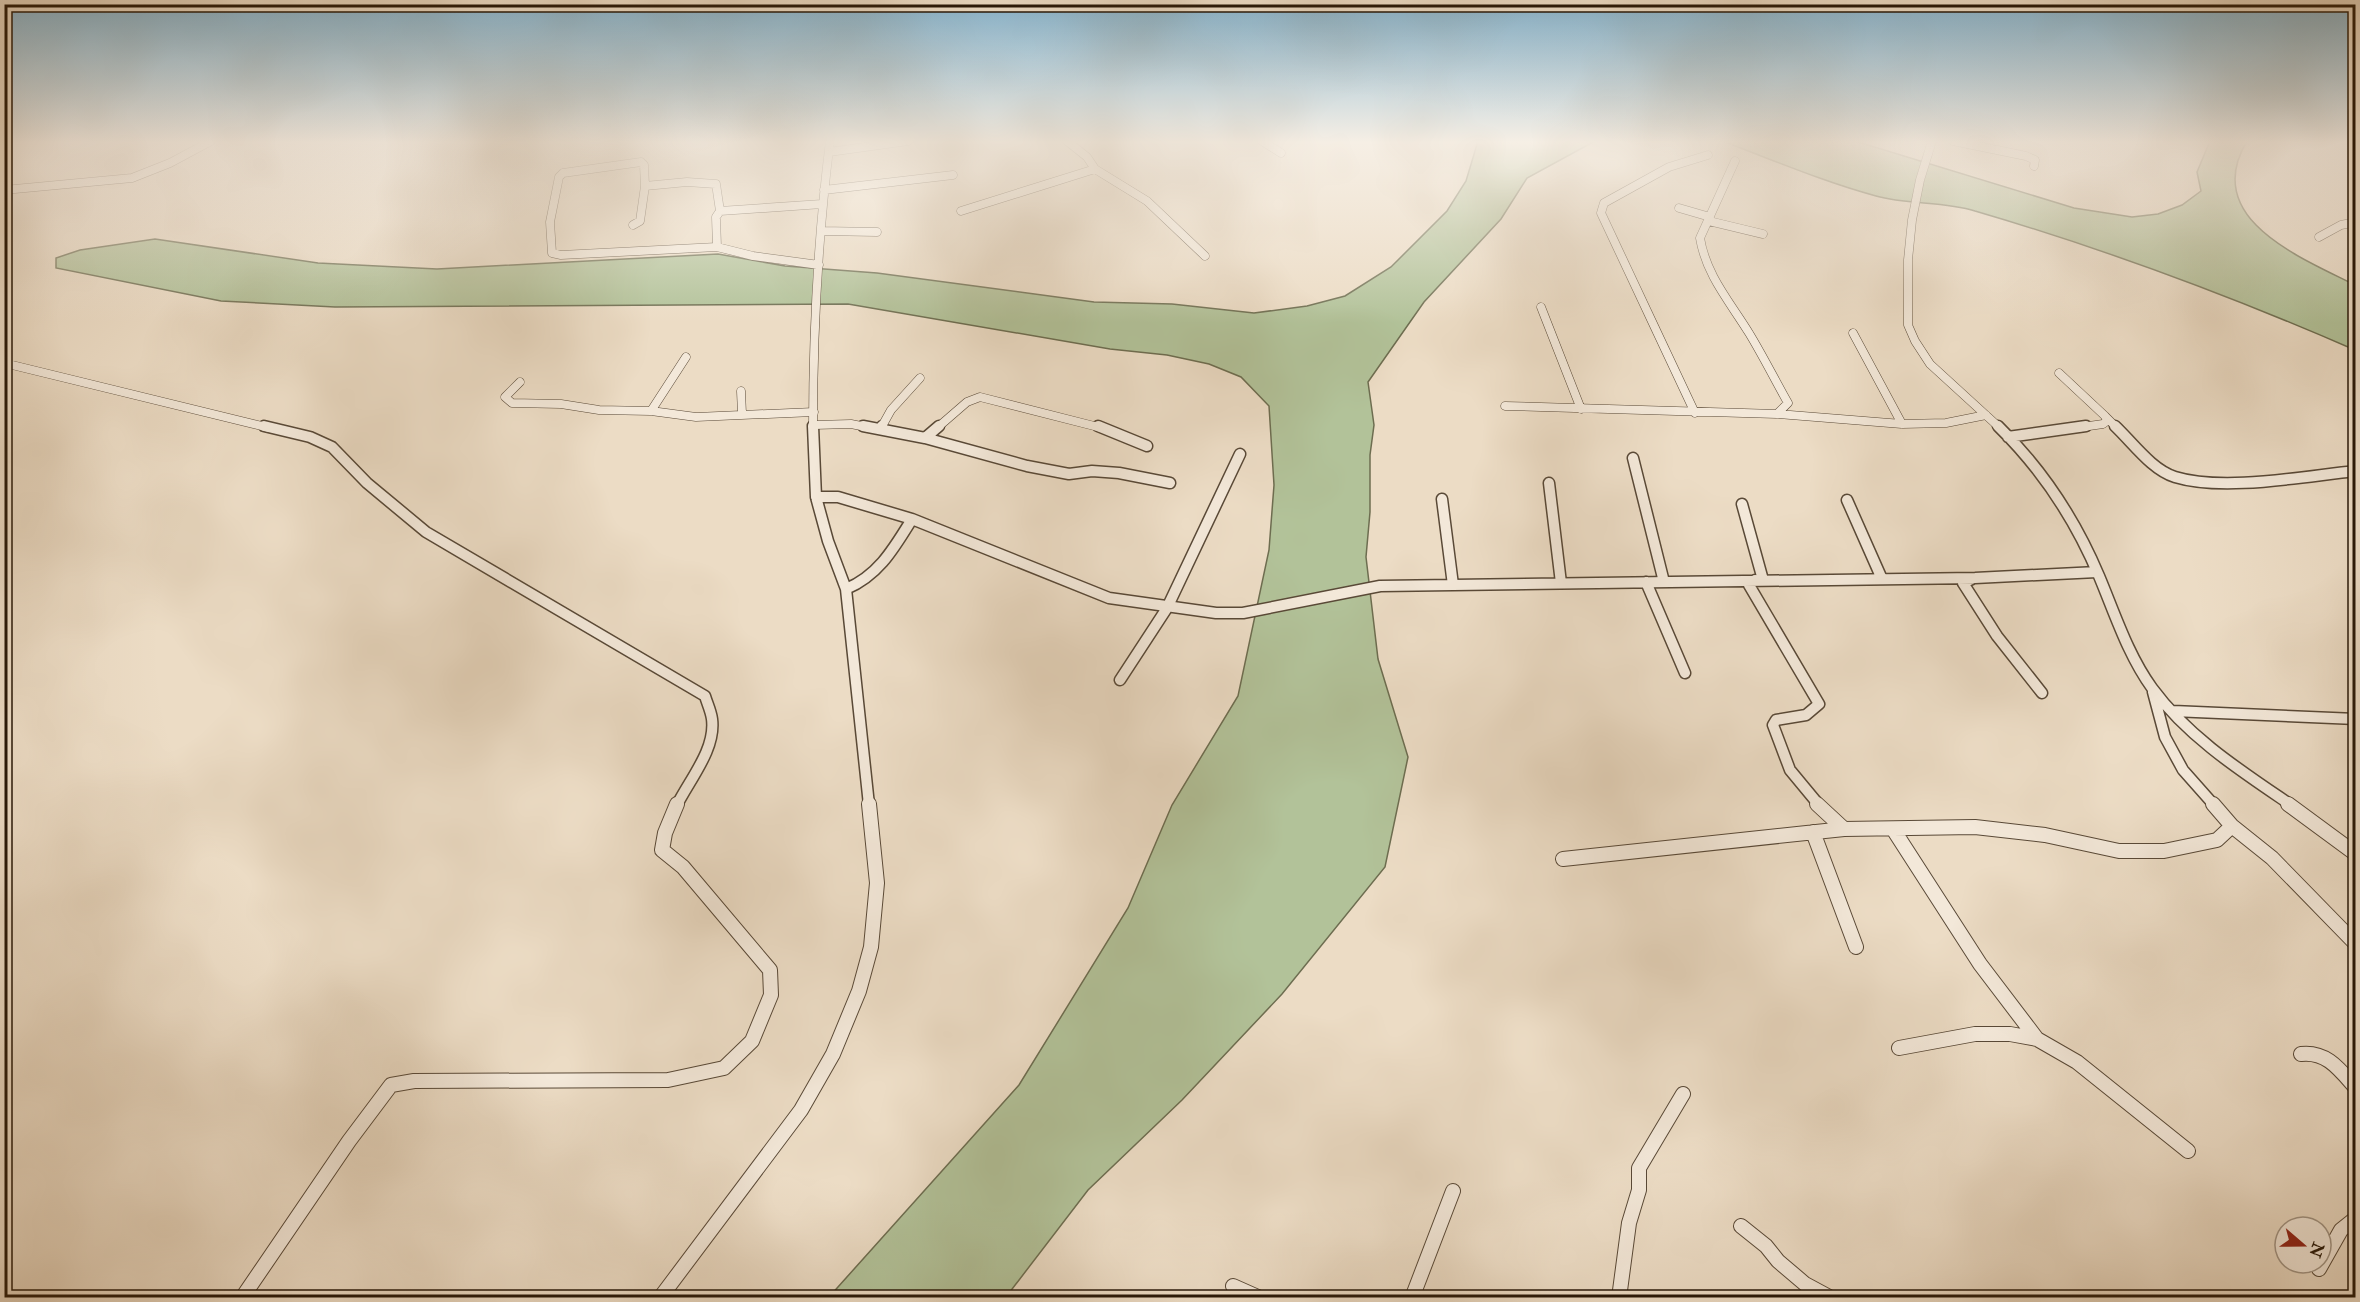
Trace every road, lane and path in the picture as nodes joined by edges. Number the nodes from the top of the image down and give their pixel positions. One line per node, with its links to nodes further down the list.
1 (553, 202): 20 (street)
2 (643, 202): 15 (street)
3 (719, 202): 11 (street)
4 (991, 202): 12 (street)
5 (1148, 202): 21 (street)
6 (1608, 202): 35 (street)
7 (1717, 202): 13 (street)
8 (1916, 202): 38 (street)
9 (822, 204): 11 (street); 16 (street)
10 (1679, 208): 13 (street)
11 (720, 211): 20 (street)
12 (962, 211)
13 (1710, 219): 18 (street); 37 (street)
14 (2355, 222): 19 (street)
15 (633, 225)
16 (821, 231): 17 (street); 22 (street)
17 (877, 232)
18 (1763, 234)
19 (2319, 237)
20 (717, 247): 22 (street)
21 (1205, 256)
22 (819, 265): 34 (street)
23 (1541, 307): 32 (street)
24 (1853, 333): 40 (street)
25 (4, 354): 91 (street)
26 (686, 357): 33 (street)
27 (2059, 373): 39 (street)
28 (920, 378): 42 (street)
29 (520, 382): 33 (street)
30 (741, 391): 36 (street)
31 (1505, 406): 32 (street)
32 (1581, 409): 35 (street)
33 (651, 411): 36 (street)
34 (814, 412): 36 (street); 41 (street)
35 (1695, 413): 37 (street)
36 (742, 414)
37 (1778, 414): 40 (street)
38 (1986, 415): 40 (street); 43 (street)
39 (2105, 416): 43 (street); 48 (street)
40 (1902, 424)
41 (814, 425): 42 (street); 51 (street)
42 (880, 429): 44 (street)
43 (2008, 437): 56 (street)
44 (925, 438): 45 (street); 49 (street)
45 (1147, 446)
46 (1240, 454): 65 (street)
47 (1633, 458): 61 (street)
48 (2355, 471)
49 (1170, 483)
50 (1549, 483): 62 (street)
51 (816, 497): 55 (street); 64 (street)
52 (1442, 499): 63 (street)
53 (1847, 500): 58 (street)
54 (1742, 504): 59 (street)
55 (912, 519): 64 (street); 65 (street)
56 (2097, 572): 57 (street); 68 (street)
57 (1975, 578): 58 (street); 69 (street)
58 (1882, 579): 59 (street)
59 (1759, 580): 61 (street); 73 (street)
60 (1646, 582): 61 (street); 62 (street); 66 (street)
61 (1664, 582)
62 (1561, 583): 63 (street)
63 (1453, 585): 65 (street)
64 (846, 589): 92 (street)
65 (1167, 608): 67 (street)
66 (1685, 673)
67 (1120, 680)
68 (2152, 688): 70 (street); 72 (street)
69 (2042, 693)
70 (2173, 711): 71 (street); 76 (street)
71 (2355, 719)
72 (2232, 826): 74 (street); 78 (street)
73 (1844, 829): 74 (street); 75 (street)
74 (1893, 830): 80 (street)
75 (1813, 832): 77 (street); 79 (street)
76 (2355, 854)
77 (1563, 859)
78 (2355, 944)
79 (1856, 947)
80 (2037, 1039): 81 (street); 85 (street)
81 (1899, 1047)
82 (2301, 1054): 83 (street)
83 (2355, 1088)
84 (1683, 1094): 95 (street)
85 (2188, 1151)
86 (1453, 1191): 94 (street)
87 (2355, 1218): 89 (street)
88 (1741, 1226): 96 (street)
89 (2333, 1244)
90 (1233, 1286): 93 (street)
91 (242, 1298)
92 (660, 1298)
93 (1260, 1298)
94 (1412, 1298)
95 (1619, 1298)
96 (1831, 1298)

